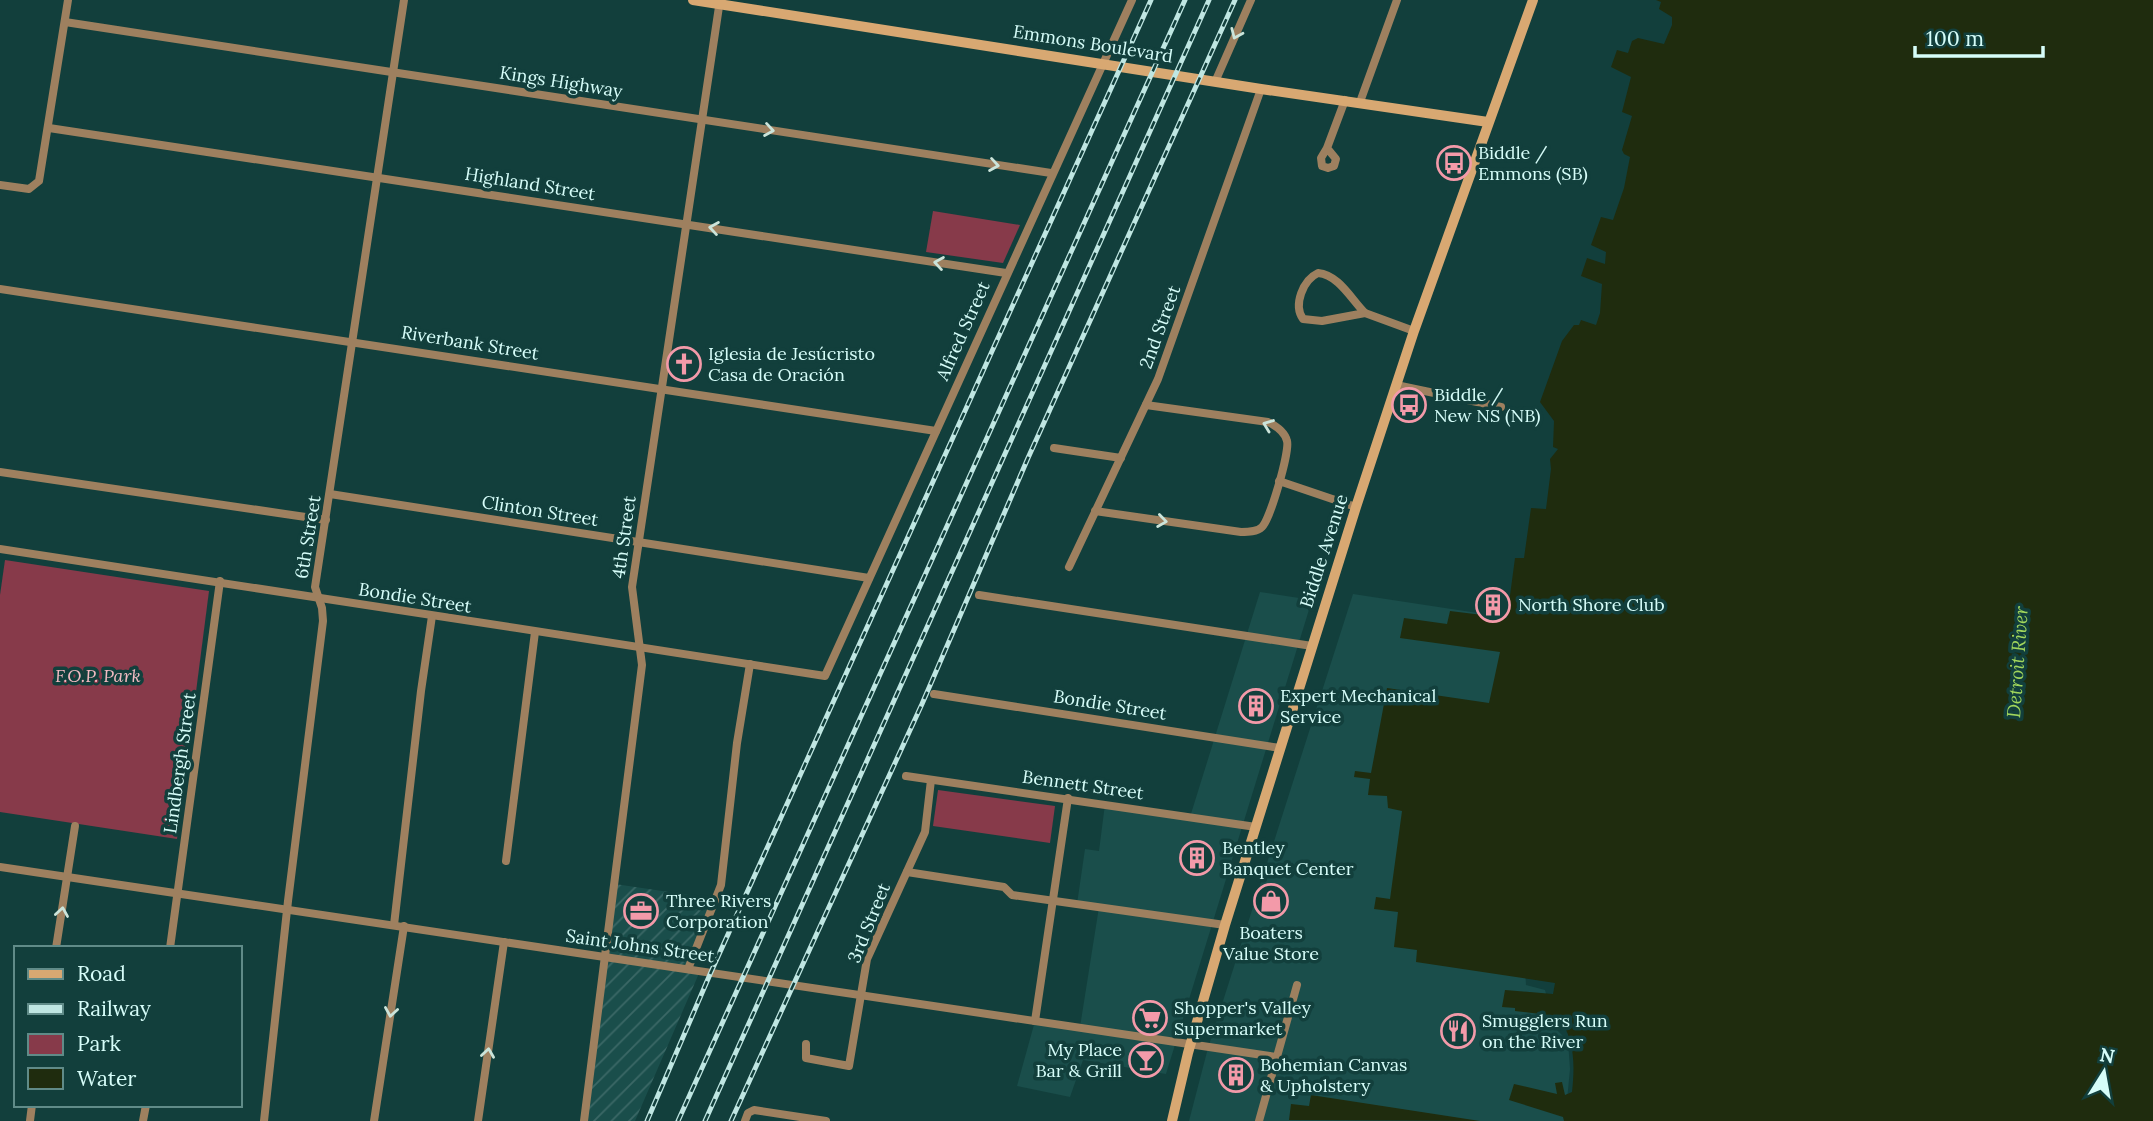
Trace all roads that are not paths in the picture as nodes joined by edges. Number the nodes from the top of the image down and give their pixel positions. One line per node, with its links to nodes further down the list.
1 (68, 0): 9 (street)
2 (404, 0): 11 (street, 6th Street)
3 (693, 0): 8 (main road, Emmons Boulevard)
4 (1132, 0): 10 (street, Alfred Street)
5 (1251, 0): 12 (street, one-way to 12)
6 (1397, 0): 15 (street)
7 (1533, 0): 17 (main road, Biddle Avenue)
8 (720, 2): 10 (main road, Emmons Boulevard); 16 (street, 4th Street)
9 (65, 22): 11 (street, Kings Highway); 18 (street)
10 (1102, 63): 12 (main road, Emmons Boulevard); 20 (street, Alfred Street)
11 (394, 72): 16 (street, Kings Highway); 21 (street, 6th Street)
12 (1215, 82): 13 (main road, Emmons Boulevard)
13 (1261, 89): 14 (main road, Emmons Boulevard); 31 (street, 2nd Street)
14 (1345, 100): 15 (main road, Emmons Boulevard); 19 (street)
15 (1360, 102): 17 (main road, Emmons Boulevard)
16 (702, 120): 20 (street, Kings Highway, one-way to 20); 23 (street, 4th Street)
17 (1489, 122): 27 (main road, Biddle Avenue)
18 (49, 128): 21 (street, Highland Street); 22 (street)
19 (1327, 148)
20 (1052, 173): 24 (street, Alfred Street)
21 (378, 177): 23 (street, Highland Street); 28 (street, 6th Street)
22 (0, 185)
23 (687, 224): 24 (street, Highland Street, one-way to 23); 30 (street, 4th Street)
24 (1006, 273): 33 (street, Alfred Street)
25 (0, 289): 28 (street, Riverbank Street)
26 (1365, 313): 26 (street); 27 (street)
27 (1414, 331): 29 (main road, Biddle Avenue)
28 (353, 341): 30 (street, Riverbank Street); 38 (street, 6th Street)
29 (1396, 385): 32 (street); 39 (main road, Biddle Avenue)
30 (662, 390): 33 (street, Riverbank Street); 42 (street, 4th Street)
31 (1146, 405): 35 (street, 2nd Street); 37 (street, one-way to 31)
32 (1501, 408)
33 (936, 431): 45 (street, Alfred Street)
34 (1054, 448): 35 (street)
35 (1121, 458): 40 (street, 2nd Street)
36 (0, 472): 41 (street)
37 (1279, 481): 39 (street); 40 (street, one-way to 37)
38 (330, 494): 41 (street, 6th Street); 42 (street, Clinton Street)
39 (1356, 506): 51 (main road, Biddle Avenue)
40 (1095, 511): 44 (street, 2nd Street)
41 (326, 520): 48 (street, 6th Street)
42 (639, 542): 45 (street, Clinton Street); 52 (street, 4th Street)
43 (0, 549): 46 (street, Bondie Street)
44 (1069, 567)
45 (869, 578): 54 (street, Alfred Street)
46 (220, 581): 48 (street, Bondie Street); 66 (street, Lindbergh Street)
47 (979, 595): 51 (street)
48 (318, 597): 49 (street, Bondie Street); 68 (street, 6th Street)
49 (432, 616): 50 (street, Bondie Street); 69 (street)
50 (535, 632): 52 (street, Bondie Street); 62 (street)
51 (1312, 646): 56 (main road, Biddle Avenue)
52 (641, 648): 53 (street, Bondie Street); 75 (street, 4th Street)
53 (750, 664): 54 (street, Bondie Street); 76 (street)
54 (825, 676)
55 (934, 694): 56 (street, Bondie Street)
56 (1280, 748): 61 (main road, Biddle Avenue)
57 (906, 776): 58 (street, Bennett Street)
58 (931, 780): 59 (street, Bennett Street); 64 (street, 3rd Street)
59 (1068, 798): 61 (street, Bennett Street); 67 (street)
60 (75, 826): 65 (street)
61 (1256, 827): 70 (main road, Biddle Avenue)
62 (506, 861)
63 (0, 867): 65 (street, Saint Johns Street)
64 (907, 872): 67 (street); 78 (street, 3rd Street)
65 (67, 876): 66 (street, Saint Johns Street); 73 (street, one-way to 65)
66 (178, 893): 68 (street, Saint Johns Street); 74 (street, Lindbergh Street)
67 (1053, 900): 70 (street); 79 (street)
68 (287, 909): 69 (street, Saint Johns Street); 83 (street, 6th Street)
69 (394, 925): 71 (street, Saint Johns Street)
70 (1225, 925): 81 (main road, Biddle Avenue)
71 (404, 926): 72 (street, Saint Johns Street); 84 (street, one-way to 84)
72 (504, 942): 75 (street, Saint Johns Street); 85 (street, one-way to 72)
73 (56, 946)
74 (170, 946)
75 (606, 957): 76 (street, Saint Johns Street); 86 (street, 4th Street)
76 (688, 969): 78 (street, Saint Johns Street)
77 (1297, 985): 82 (street)
78 (861, 995): 79 (street, Saint Johns Street); 80 (street, 3rd Street)
79 (1035, 1021): 81 (street, Saint Johns Street)
80 (806, 1044)
81 (1191, 1044): 82 (street, Saint Johns Street); 89 (main road, Biddle Avenue)
82 (1276, 1057): 90 (street)
83 (264, 1121)
84 (374, 1121)
85 (478, 1121)
86 (584, 1121)
87 (745, 1121): 88 (street)
88 (821, 1121)
89 (1172, 1121)
90 (1259, 1121)

